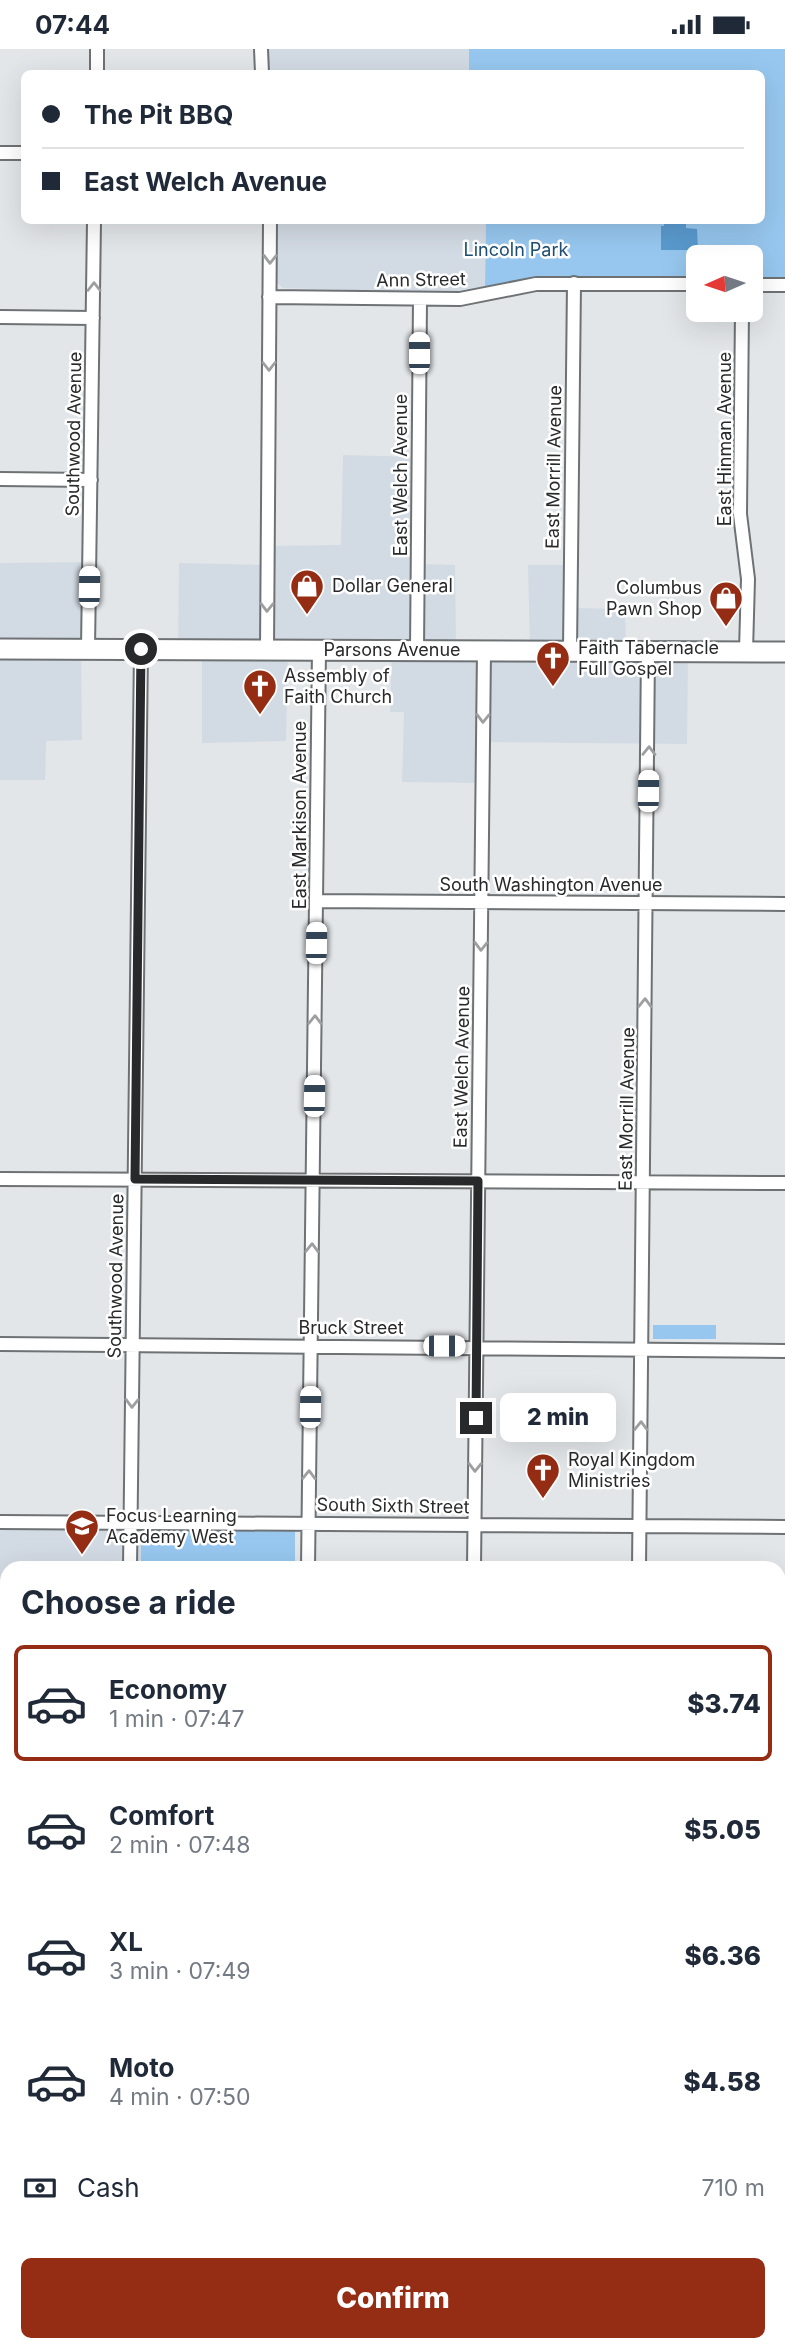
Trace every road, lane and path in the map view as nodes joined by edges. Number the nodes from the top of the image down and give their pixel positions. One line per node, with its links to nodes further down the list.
1 (97, 49): 3 (street)
2 (261, 49): 4 (street)
3 (97, 70)
4 (262, 70)
5 (0, 153): 6 (street)
6 (21, 153)
7 (94, 224): 16 (street, Southwood Avenue, one-way to 7)
8 (270, 224): 13 (street, one-way to 13)
9 (574, 283): 10 (street, Ann Street); 14 (street, Ann Street); 27 (street, East Morrill Avenue)
10 (686, 284)
11 (763, 285): 12 (street)
12 (785, 285)
13 (269, 297): 14 (street, Ann Street); 23 (street, one-way to 23)
14 (419, 300): 25 (street, East Welch Avenue)
15 (0, 317): 16 (street)
16 (93, 318): 19 (street, Southwood Avenue)
17 (742, 322): 29 (street, East Hinman Avenue)
18 (0, 479): 19 (street)
19 (91, 480): 21 (street, Southwood Avenue)
20 (0, 649): 21 (main road, Parsons Avenue)
21 (88, 649): 22 (main road, Parsons Avenue)
22 (141, 649): 23 (main road, Parsons Avenue); 36 (street, Southwood Avenue)
23 (267, 649): 24 (main road, Parsons Avenue)
24 (319, 650): 25 (main road, Parsons Avenue); 31 (street, East Markison Avenue)
25 (416, 650): 26 (main road, Parsons Avenue)
26 (484, 650): 27 (main road, Parsons Avenue); 32 (street, East Welch Avenue, one-way to 32)
27 (570, 651): 28 (main road, Parsons Avenue)
28 (648, 651): 29 (main road, Parsons Avenue); 33 (street, East Morrill Avenue, one-way to 28)
29 (746, 651): 30 (main road, Parsons Avenue)
30 (785, 652)
31 (317, 897): 32 (street, South Washington Avenue); 37 (street, East Markison Avenue, one-way to 31)
32 (481, 902): 33 (street, South Washington Avenue); 38 (street, East Welch Avenue, one-way to 38)
33 (646, 903): 34 (street, South Washington Avenue); 39 (street, East Morrill Avenue, one-way to 33)
34 (785, 904)
35 (0, 1179): 36 (street)
36 (135, 1179): 37 (street); 42 (street, Southwood Avenue)
37 (313, 1181): 38 (street); 43 (street, East Markison Avenue, one-way to 37)
38 (478, 1181): 39 (street); 44 (street, East Welch Avenue)
39 (643, 1182): 40 (street); 45 (street, East Morrill Avenue)
40 (785, 1183)
41 (0, 1344): 42 (street, Bruck Street)
42 (133, 1345): 43 (street, Bruck Street); 48 (street, Southwood Avenue, one-way to 48)
43 (311, 1346): 44 (street, Bruck Street); 49 (street, East Markison Avenue, one-way to 43)
44 (477, 1347): 45 (street, Bruck Street); 50 (street, East Welch Avenue, one-way to 50)
45 (642, 1349): 46 (street, Bruck Street); 51 (street, East Morrill Avenue, one-way to 45)
46 (785, 1351)
47 (0, 1522): 48 (street, South Sixth Street)
48 (131, 1522): 49 (street, South Sixth Street); 53 (street, Southwood Avenue)
49 (309, 1523): 50 (street, South Sixth Street); 54 (street, East Markison Avenue)
50 (474, 1525): 51 (street, South Sixth Street); 55 (street, East Welch Avenue)
51 (640, 1527): 52 (street, South Sixth Street); 56 (street, East Morrill Avenue)
52 (785, 1527)
53 (131, 1561)
54 (308, 1561)
55 (474, 1561)
56 (639, 1561)

